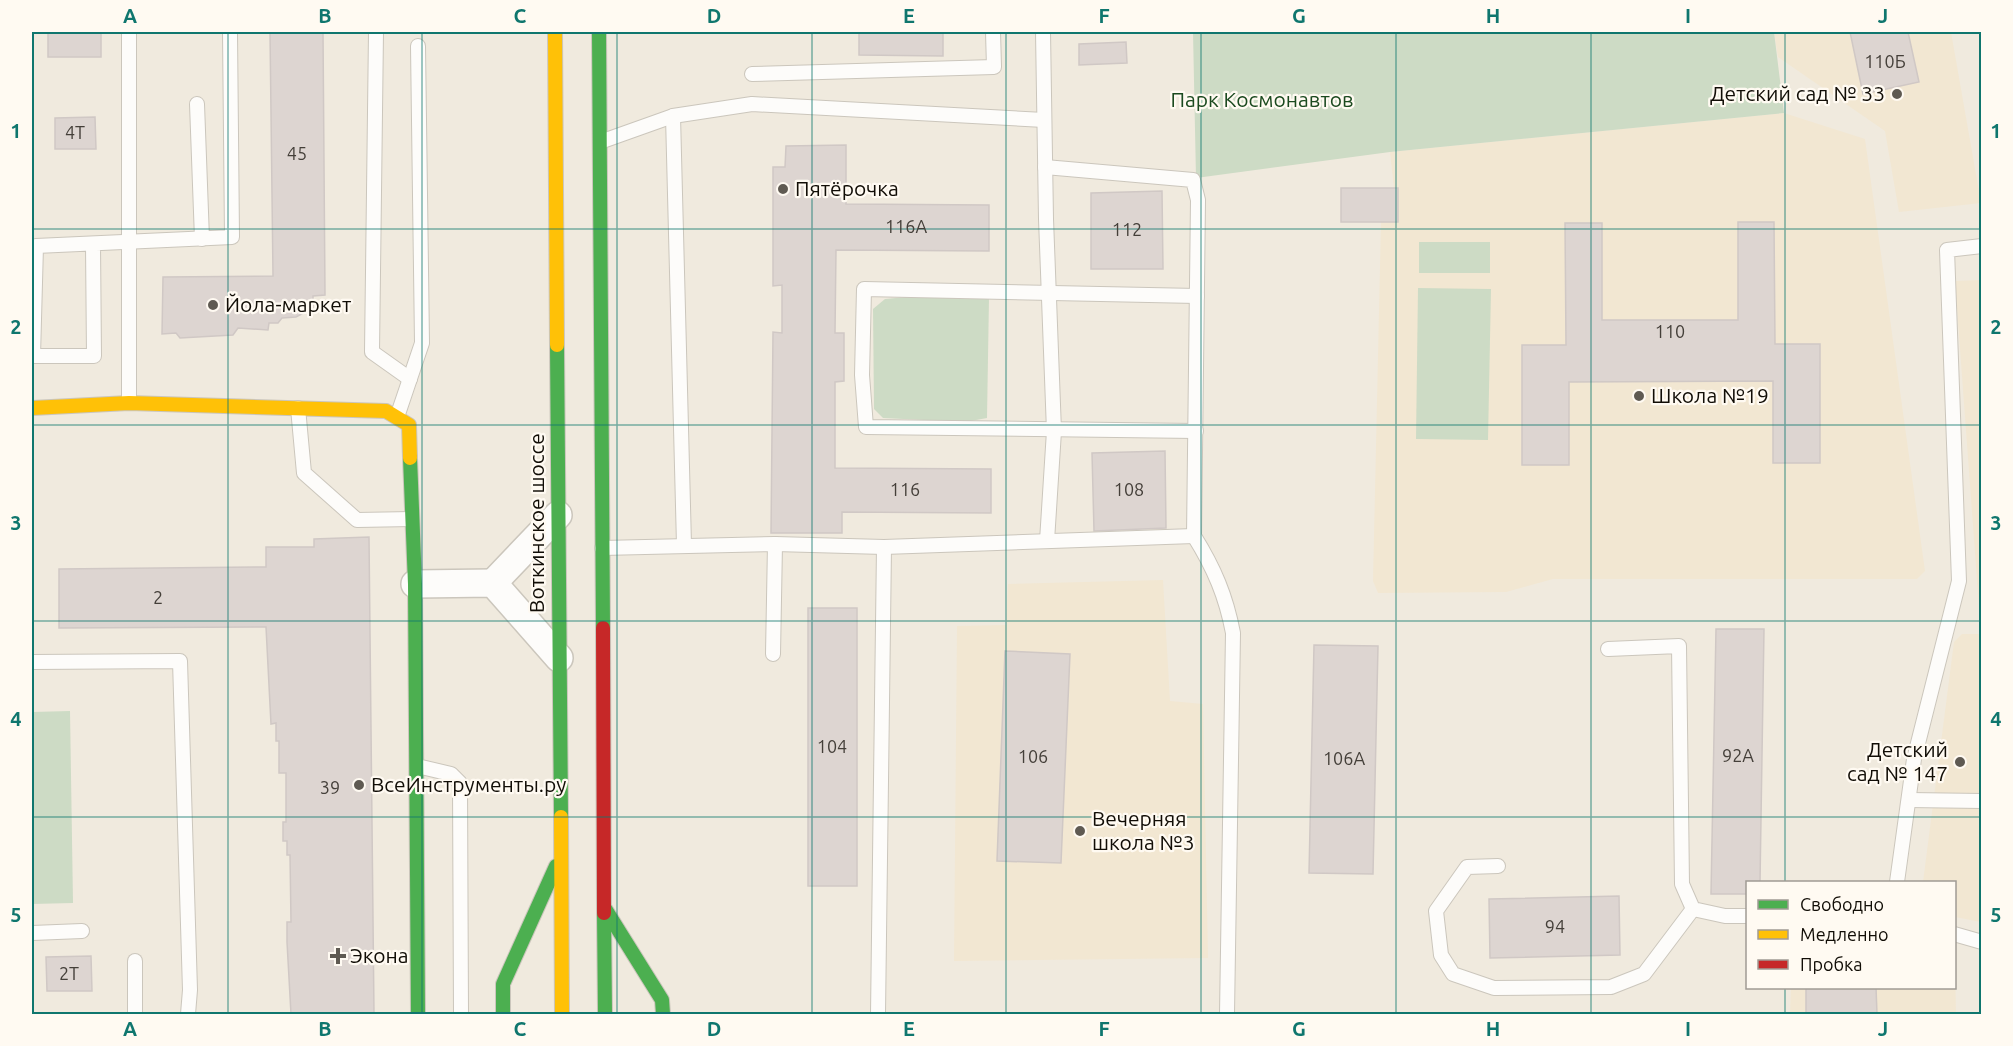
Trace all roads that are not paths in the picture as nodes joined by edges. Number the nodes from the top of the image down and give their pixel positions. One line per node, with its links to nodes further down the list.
1 (129, 32): 16 (lane)
2 (230, 32): 15 (lane)
3 (376, 32): 21 (lane)
4 (555, 32): 28 (main road, Воткинское шоссе)
5 (599, 32): 13 (main road)
6 (993, 32): 9 (lane)
7 (1043, 32): 12 (lane)
8 (418, 46): 21 (lane)
9 (752, 74)
10 (197, 104): 15 (lane)
11 (673, 116): 12 (lane); 13 (lane); 33 (lane)
12 (1044, 120): 14 (lane)
13 (600, 142): 35 (main road)
14 (1045, 166): 19 (lane); 20 (lane)
15 (202, 239): 16 (lane)
16 (128, 242): 17 (lane); 22 (lane)
17 (93, 245): 17 (lane)
18 (1982, 246): 43 (lane)
19 (1049, 293): 20 (lane); 26 (lane); 26 (lane)
20 (1197, 296): 27 (lane)
21 (410, 379): 25 (lane)
22 (129, 403): 23 (main road); 24 (main road)
23 (32, 408)
24 (298, 408): 25 (main road); 29 (lane)
25 (397, 417): 29 (main road)
26 (1054, 430): 27 (lane); 31 (lane)
27 (1196, 431): 30 (lane)
28 (558, 515): 36 (street); 40 (main road, Воткинское шоссе)
29 (412, 519): 37 (main road)
30 (1194, 536): 31 (lane); 65 (lane)
31 (1047, 541): 34 (lane)
32 (775, 544): 33 (lane); 34 (lane); 39 (lane)
33 (684, 545): 35 (lane)
34 (884, 547): 64 (lane)
35 (602, 548): 48 (main road)
36 (493, 583): 37 (street); 40 (street)
37 (415, 584): 42 (main road)
38 (1608, 649): 49 (lane)
39 (773, 654)
40 (559, 658): 45 (main road, Воткинское шоссе)
41 (32, 662): 57 (lane)
42 (417, 766): 58 (main road); 59 (lane)
43 (1909, 800): 44 (lane); 47 (lane)
44 (1982, 801)
45 (561, 856): 60 (main road); 61 (main road, Воткинское шоссе)
46 (1498, 866): 49 (lane)
47 (1897, 881)
48 (604, 907): 62 (main road); 63 (main road)
49 (1694, 909): 50 (lane)
50 (1746, 916)
51 (82, 932): 52 (lane)
52 (32, 933)
53 (1956, 935): 54 (lane)
54 (1982, 942)
55 (135, 961): 56 (lane)
56 (135, 1014)
57 (188, 1014)
58 (418, 1014)
59 (461, 1014)
60 (503, 1014)
61 (562, 1014)
62 (605, 1014)
63 (663, 1014)
64 (878, 1014)
65 (1227, 1014)

